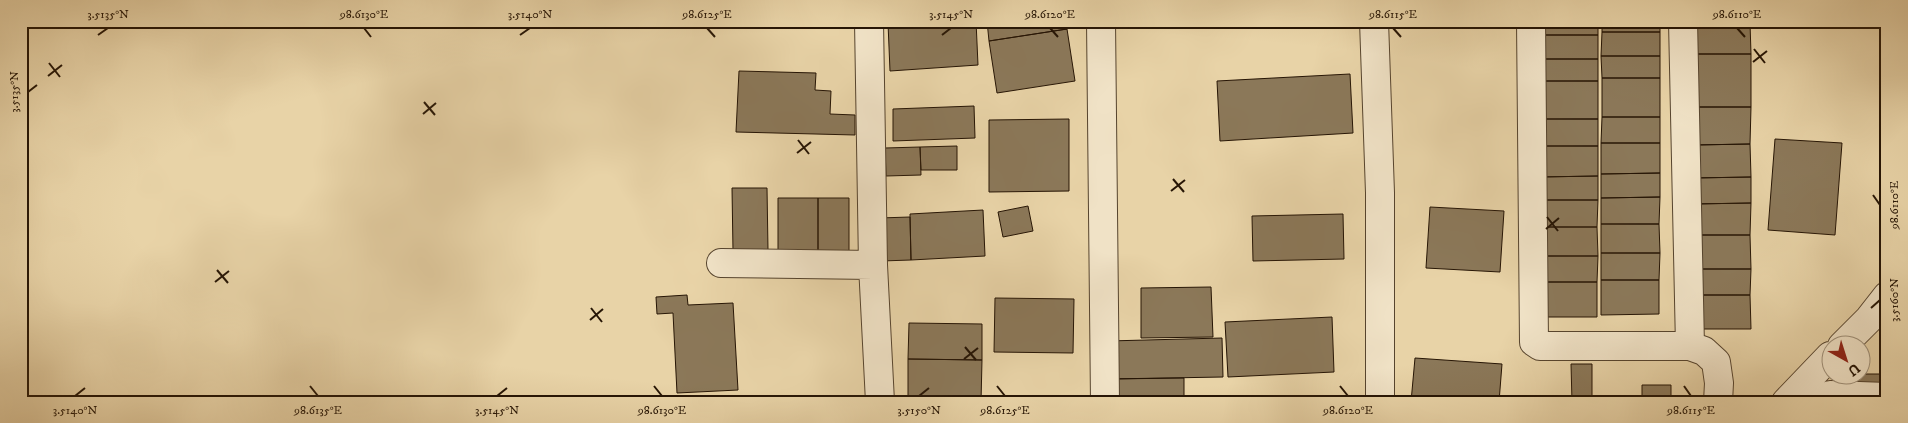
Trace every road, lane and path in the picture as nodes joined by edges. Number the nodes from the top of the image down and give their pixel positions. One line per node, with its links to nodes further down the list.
1 (869, 21): 7 (street)
2 (1101, 21): 14 (street)
3 (1374, 21): 15 (street)
4 (1531, 21): 10 (street)
5 (1683, 21): 10 (street)
6 (721, 263): 7 (street)
7 (873, 265): 13 (street)
8 (1887, 296): 9 (street)
9 (1852, 336)
10 (1690, 346): 16 (street)
11 (1820, 366): 17 (street)
12 (1887, 397): 18 (street)
13 (880, 402)
14 (1105, 402)
15 (1380, 402)
16 (1718, 402)
17 (1786, 402)
18 (1821, 402)

